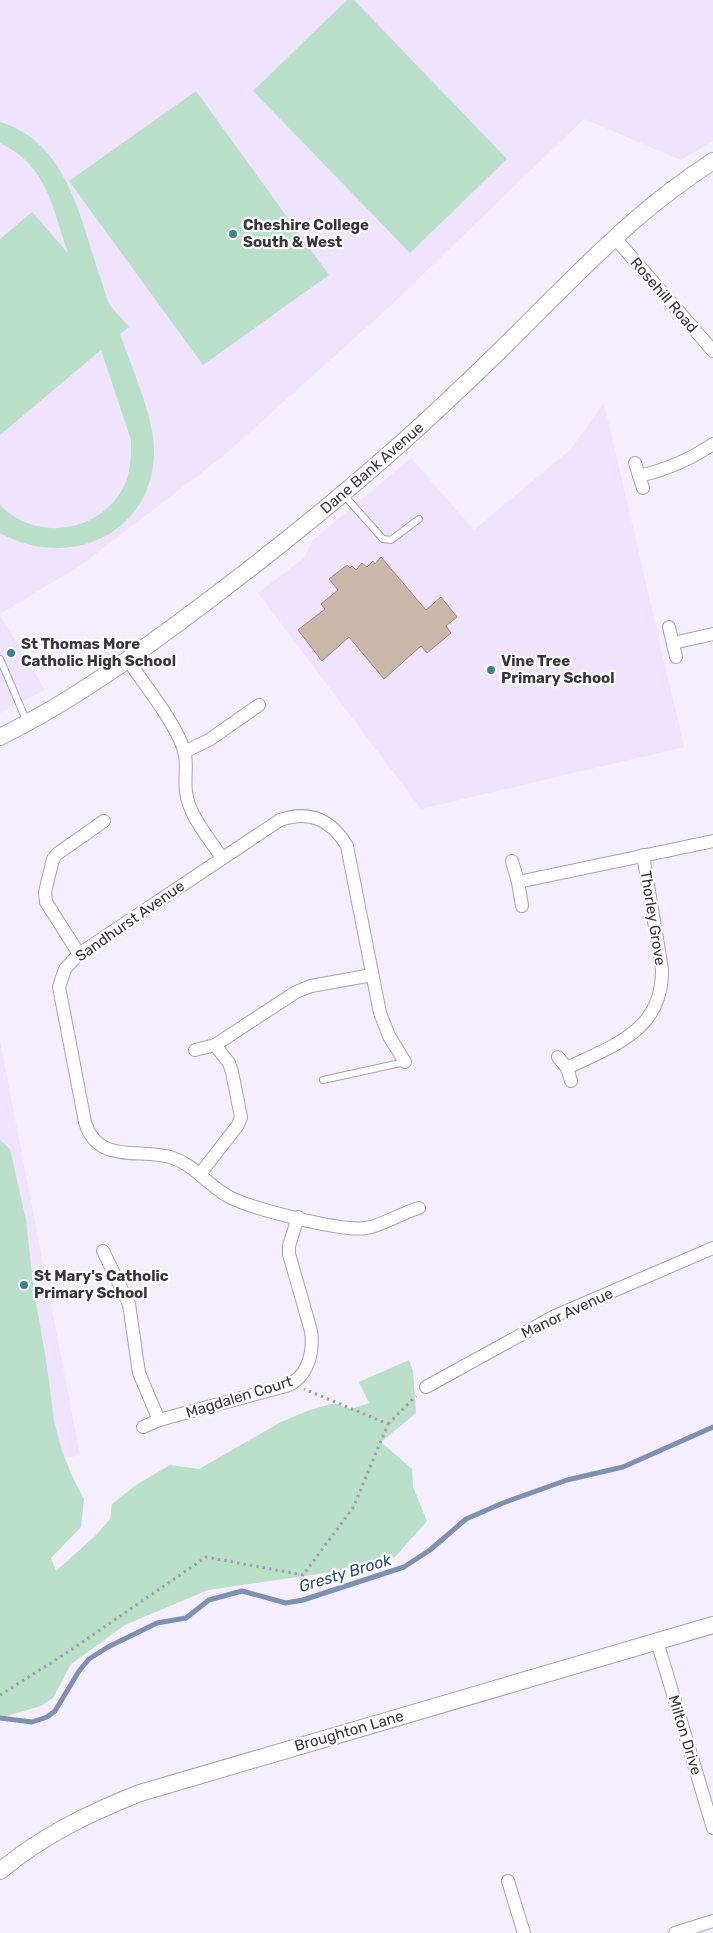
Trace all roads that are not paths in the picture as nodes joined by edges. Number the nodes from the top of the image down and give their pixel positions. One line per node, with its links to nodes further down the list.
1 (713, 160): 2 (street, Dane Bank Avenue)
2 (615, 238): 3 (street, Rosehill Road); 6 (street, Dane Bank Avenue)
3 (713, 351)
4 (713, 444): 5 (street)
5 (635, 463)
6 (342, 493): 7 (lane); 13 (street, Dane Bank Avenue)
7 (419, 519)
8 (669, 627): 10 (street)
9 (713, 634): 10 (street)
10 (673, 644): 11 (street)
11 (676, 657)
12 (0, 659): 15 (lane)
13 (127, 659): 15 (street, Dane Bank Avenue); 17 (street)
14 (259, 705): 17 (street)
15 (28, 723): 16 (street, Dane Bank Avenue)
16 (0, 737)
17 (184, 752): 21 (street)
18 (104, 821): 25 (street)
19 (713, 841): 20 (street)
20 (643, 855): 23 (street); 31 (street, Thorley Grove)
21 (222, 858): 25 (street, Sandhurst Avenue); 26 (street, Sandhurst Avenue)
22 (512, 861): 23 (street)
23 (518, 882): 24 (street)
24 (522, 906)
25 (79, 954): 34 (street, Sandhurst Avenue)
26 (372, 975): 27 (street); 30 (street, Sandhurst Avenue)
27 (215, 1044): 28 (street); 34 (street)
28 (195, 1050)
29 (558, 1057): 31 (street)
30 (405, 1062): 32 (lane)
31 (567, 1068): 33 (street)
32 (323, 1080)
33 (571, 1081)
34 (200, 1174): 36 (street, Sandhurst Avenue)
35 (419, 1208): 36 (street, Sandhurst Avenue)
36 (298, 1217): 40 (street, Magdalen Court)
37 (713, 1248): 39 (street, Manor Avenue)
38 (103, 1251): 40 (street)
39 (426, 1387)
40 (159, 1420): 41 (street, Magdalen Court)
41 (143, 1427)
42 (713, 1625): 43 (street, Broughton Lane)
43 (656, 1641): 44 (street, Milton Drive); 45 (street, Broughton Lane)
44 (713, 1828)
45 (0, 1871)
46 (508, 1881): 48 (street)
47 (713, 1921): 49 (street)
48 (524, 1933)
49 (676, 1933)

